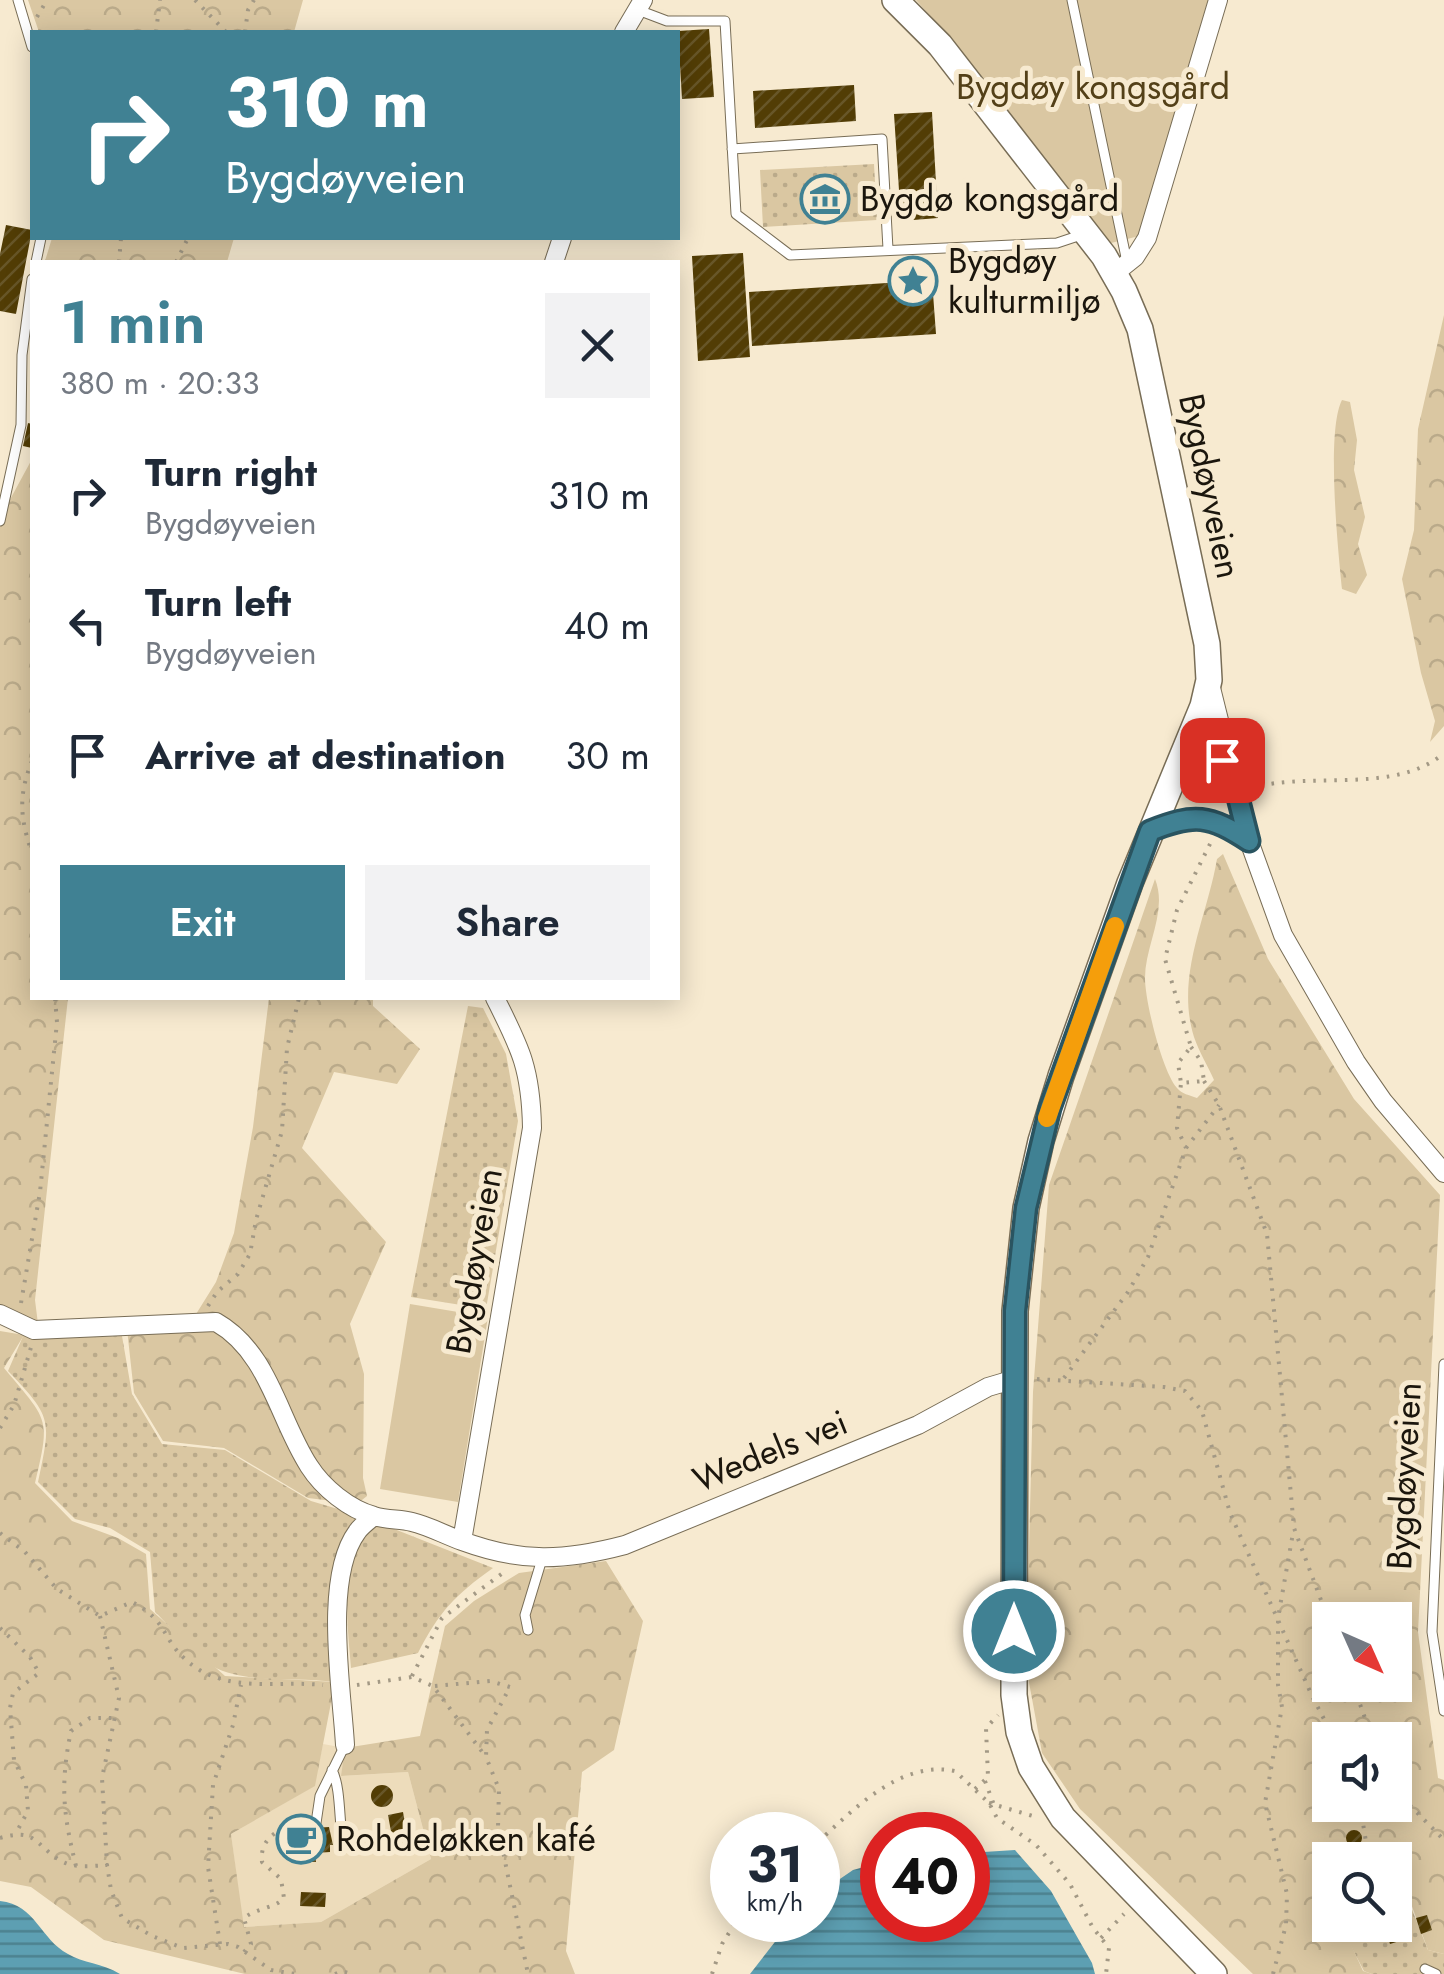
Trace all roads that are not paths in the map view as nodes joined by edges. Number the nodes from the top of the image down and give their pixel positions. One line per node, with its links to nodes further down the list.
1 (18, 0): 7 (lane)
2 (895, 0): 9 (street, Bygdøyveien)
3 (1072, 0): 11 (lane)
4 (1218, 0): 11 (street)
5 (641, 5): 6 (street); 8 (lane)
6 (625, 30)
7 (30, 40)
8 (732, 149): 10 (lane); 10 (lane)
9 (1086, 232): 10 (lane); 11 (street, Bygdøyveien)
10 (888, 250)
11 (1121, 268): 14 (street, Bygdøyveien)
12 (30, 293): 13 (lane)
13 (0, 521)
14 (1209, 680): 15 (street); 16 (street, Bygdøyveien)
15 (1183, 755): 16 (street); 17 (street)
16 (1230, 766): 18 (street, Bygdøyveien)
17 (1150, 831): 18 (street); 23 (street)
18 (1249, 841): 20 (street, Bygdøyveien)
19 (496, 1000): 25 (street, Bygdøyveien)
20 (1444, 1173)
21 (0, 1314): 24 (street, Wedels vei)
22 (1444, 1364): 28 (lane, Bygdøyveien)
23 (1021, 1379): 26 (street, Wedels vei); 34 (street)
24 (374, 1516): 25 (street, Wedels vei); 29 (street)
25 (462, 1541): 26 (street, Wedels vei)
26 (542, 1560): 27 (lane)
27 (528, 1630)
28 (1444, 1711)
29 (345, 1745): 30 (lane)
30 (332, 1770): 31 (lane); 32 (lane)
31 (316, 1823)
32 (343, 1844)
33 (1425, 1969): 35 (lane)
34 (1214, 1974)
35 (1436, 1974)

